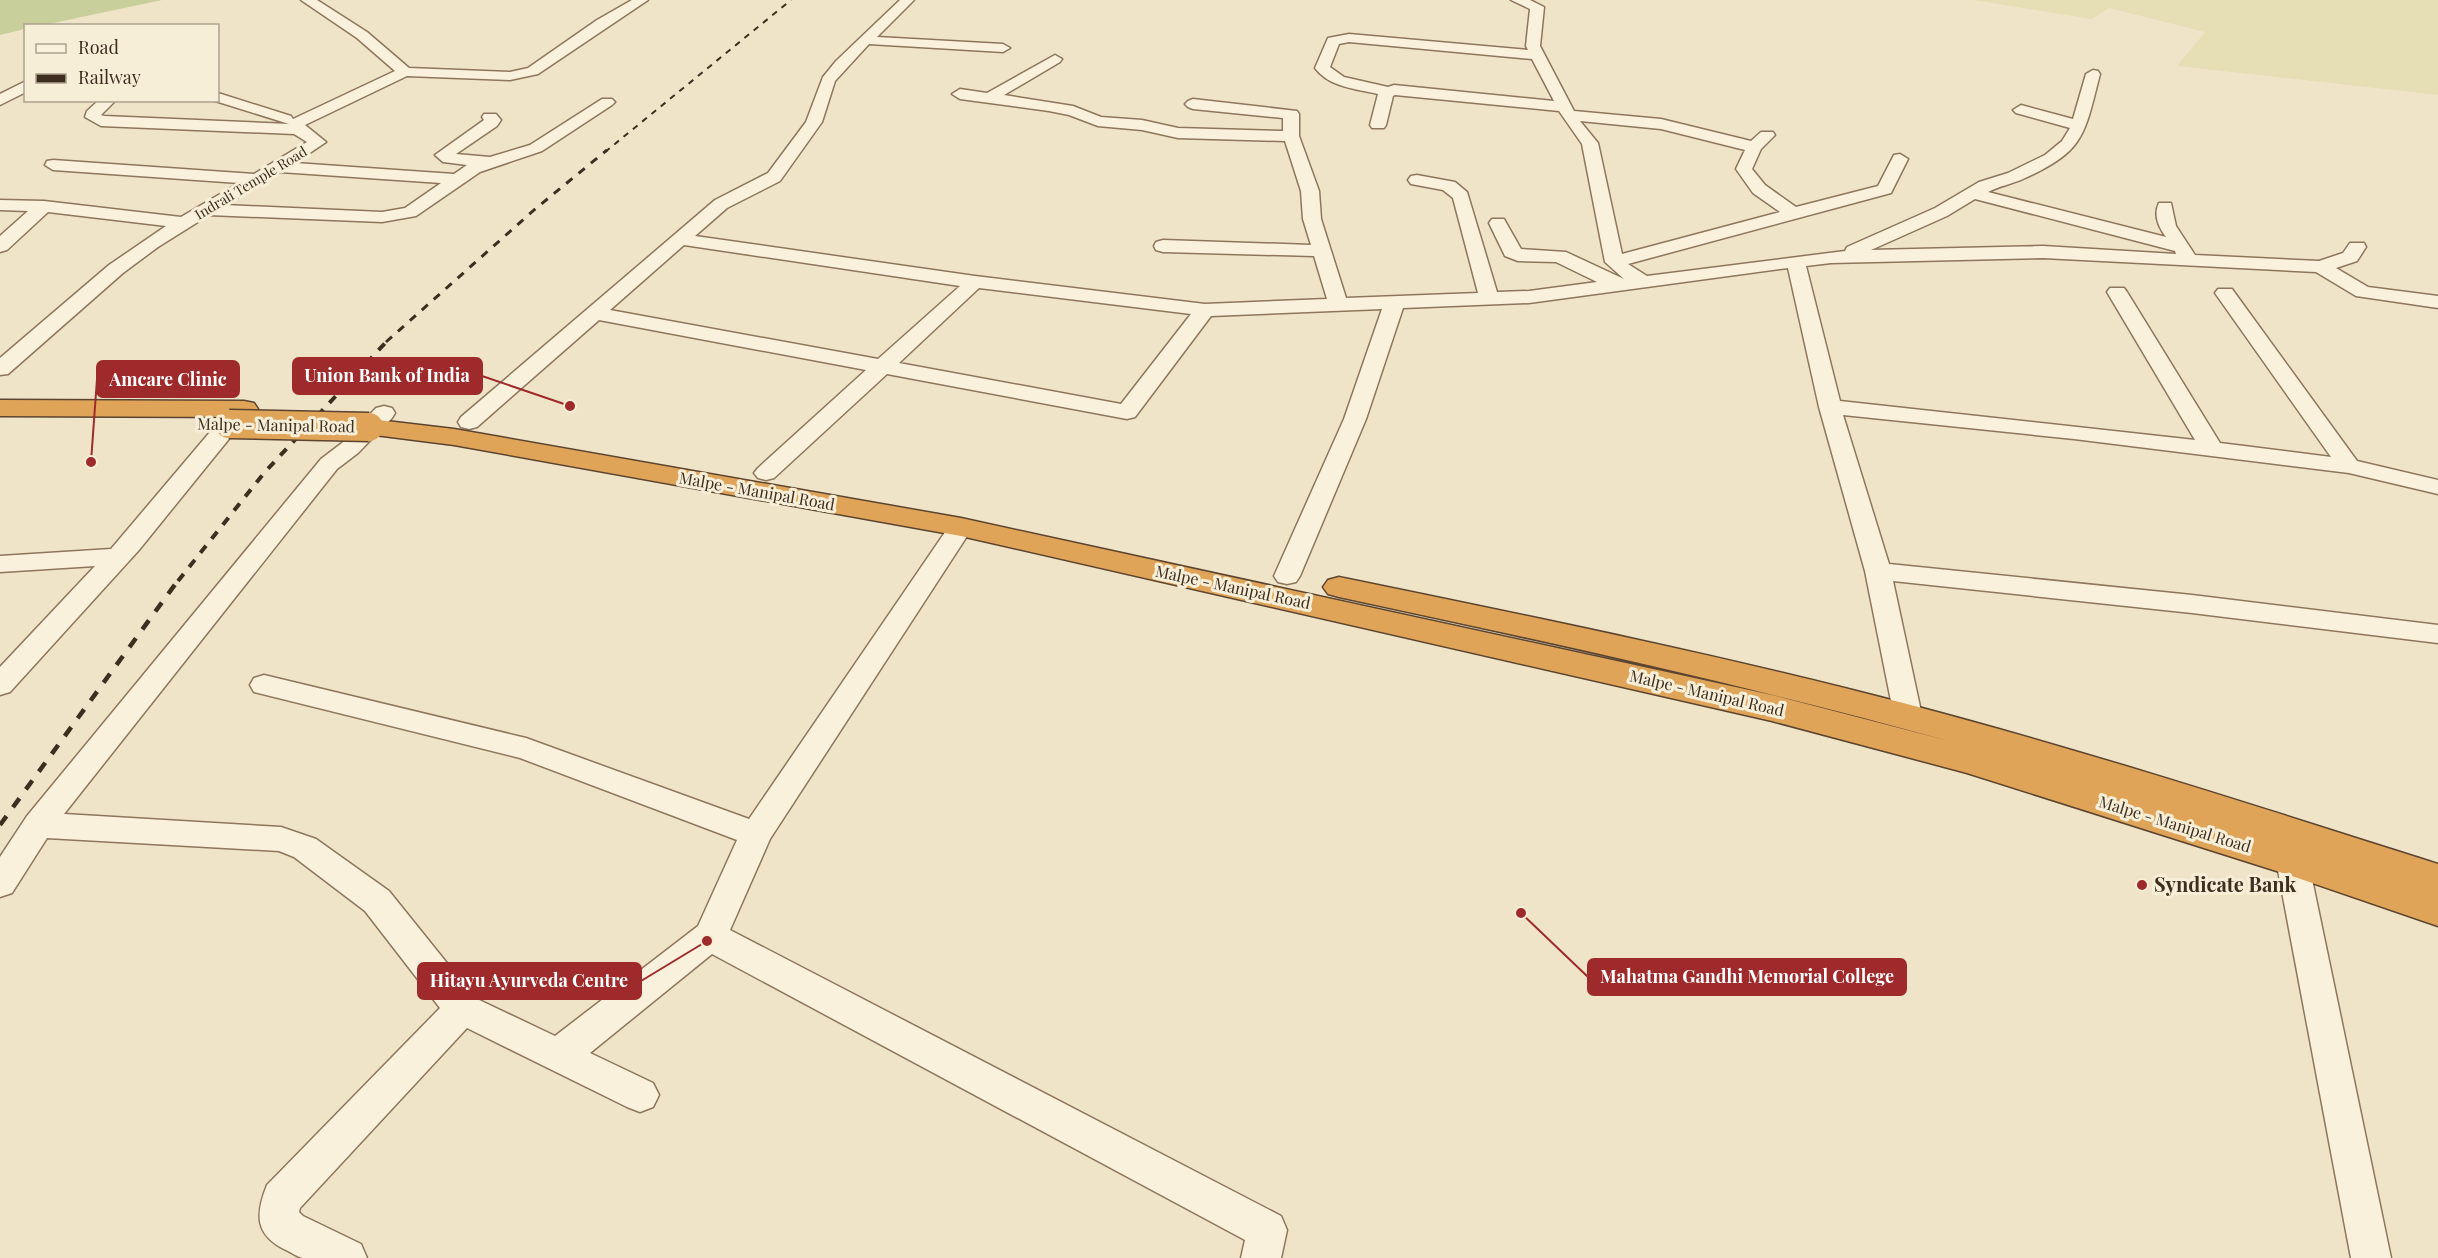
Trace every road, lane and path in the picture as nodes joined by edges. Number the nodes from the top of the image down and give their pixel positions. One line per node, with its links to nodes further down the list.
1 (641, 0): 10 (street)
2 (907, 0): 6 (street)
3 (1518, 0): 8 (street)
4 (334, 2): 5 (street)
5 (312, 3): 10 (street)
6 (865, 40): 7 (street); 46 (street)
7 (1003, 48)
8 (1538, 55): 14 (street); 23 (street)
9 (1055, 59): 17 (street)
10 (405, 72): 27 (street, Indrali Temple Road)
11 (2093, 74): 26 (street)
12 (23, 86): 13 (street); 18 (street)
13 (0, 88)
14 (1389, 92): 23 (street); 25 (street)
15 (960, 94): 17 (street)
16 (219, 98): 27 (street)
17 (991, 98): 29 (street)
18 (0, 100)
19 (107, 102): 27 (street)
20 (607, 102): 32 (street)
21 (1193, 104): 29 (street)
22 (2021, 110): 26 (street)
23 (1566, 111): 30 (street); 53 (street)
24 (490, 117): 32 (street)
25 (1378, 125)
26 (2077, 125): 38 (street)
27 (298, 126): 34 (street, Indrali Temple Road)
28 (1768, 134): 30 (street)
29 (1291, 136): 50 (street)
30 (1754, 147): 43 (street)
31 (1900, 159): 43 (street)
32 (489, 162): 36 (street)
33 (53, 165): 35 (street)
34 (278, 167): 35 (street, Indrali Temple Road); 36 (street)
35 (258, 179): 42 (street, Indrali Temple Road)
36 (456, 179): 42 (street)
37 (1417, 180): 61 (street)
38 (1973, 193): 51 (street); 52 (street)
39 (0, 205): 40 (street)
40 (44, 206): 44 (street); 47 (street)
41 (2165, 207): 51 (street)
42 (206, 210): 44 (street, Indrali Temple Road)
43 (1794, 214): 53 (street)
44 (185, 223): 68 (street, Indrali Temple Road)
45 (1498, 223): 58 (street)
46 (679, 239): 56 (street); 66 (street)
47 (0, 246)
48 (1163, 246): 50 (street)
49 (2357, 248): 55 (street)
50 (1322, 251): 64 (street)
51 (2186, 254): 52 (street); 55 (street)
52 (1842, 256): 54 (street)
53 (1614, 262): 57 (street)
54 (1796, 262): 57 (street); 69 (street)
55 (2320, 267): 63 (street)
56 (975, 282): 65 (street); 67 (street)
57 (1646, 282): 58 (street)
58 (1618, 285): 61 (street)
59 (2117, 292): 75 (street)
60 (2224, 292): 76 (street)
61 (1489, 298): 62 (street)
62 (1395, 301): 64 (street); 83 (street)
63 (2438, 302)
64 (1340, 306): 65 (street)
65 (1205, 310): 67 (street)
66 (595, 313): 67 (street); 73 (street)
67 (879, 367): 77 (street)
68 (0, 369)
69 (1830, 406): 75 (street); 82 (street)
70 (0, 408): 71 (highway)
71 (237, 417): 72 (highway, Malpe - Manipal Road, bridge); 74 (highway, Malpe - Manipal Road); 80 (street)
72 (376, 420): 73 (highway, Malpe - Manipal Road); 79 (highway, Malpe - Manipal Road); 89 (street)
73 (469, 422): 77 (highway, Malpe - Manipal Road)
74 (0, 424)
75 (2212, 449): 76 (street)
76 (2349, 466): 78 (street)
77 (766, 473): 83 (highway, Malpe - Manipal Road)
78 (2438, 487)
79 (961, 527): 84 (highway, Malpe - Manipal Road); 90 (street)
80 (118, 557): 81 (street); 86 (street)
81 (0, 564)
82 (1878, 571): 85 (street); 88 (street)
83 (1287, 576): 84 (highway, Malpe - Manipal Road)
84 (1387, 609): 88 (highway, Malpe - Manipal Road); 91 (highway, Malpe - Manipal Road)
85 (2438, 634)
86 (0, 685)
87 (264, 685): 90 (street)
88 (1908, 716): 92 (highway, Malpe - Manipal Road)
89 (38, 825): 93 (street); 96 (street)
90 (756, 834): 95 (street)
91 (2292, 860): 94 (highway, Malpe - Manipal Road); 101 (street)
92 (2438, 880)
93 (0, 884)
94 (2438, 909)
95 (710, 936): 97 (street); 100 (street)
96 (462, 1009): 97 (street); 99 (street)
97 (558, 1056): 98 (street)
98 (639, 1095)
99 (347, 1258)
100 (1261, 1258)
101 (2371, 1258)

